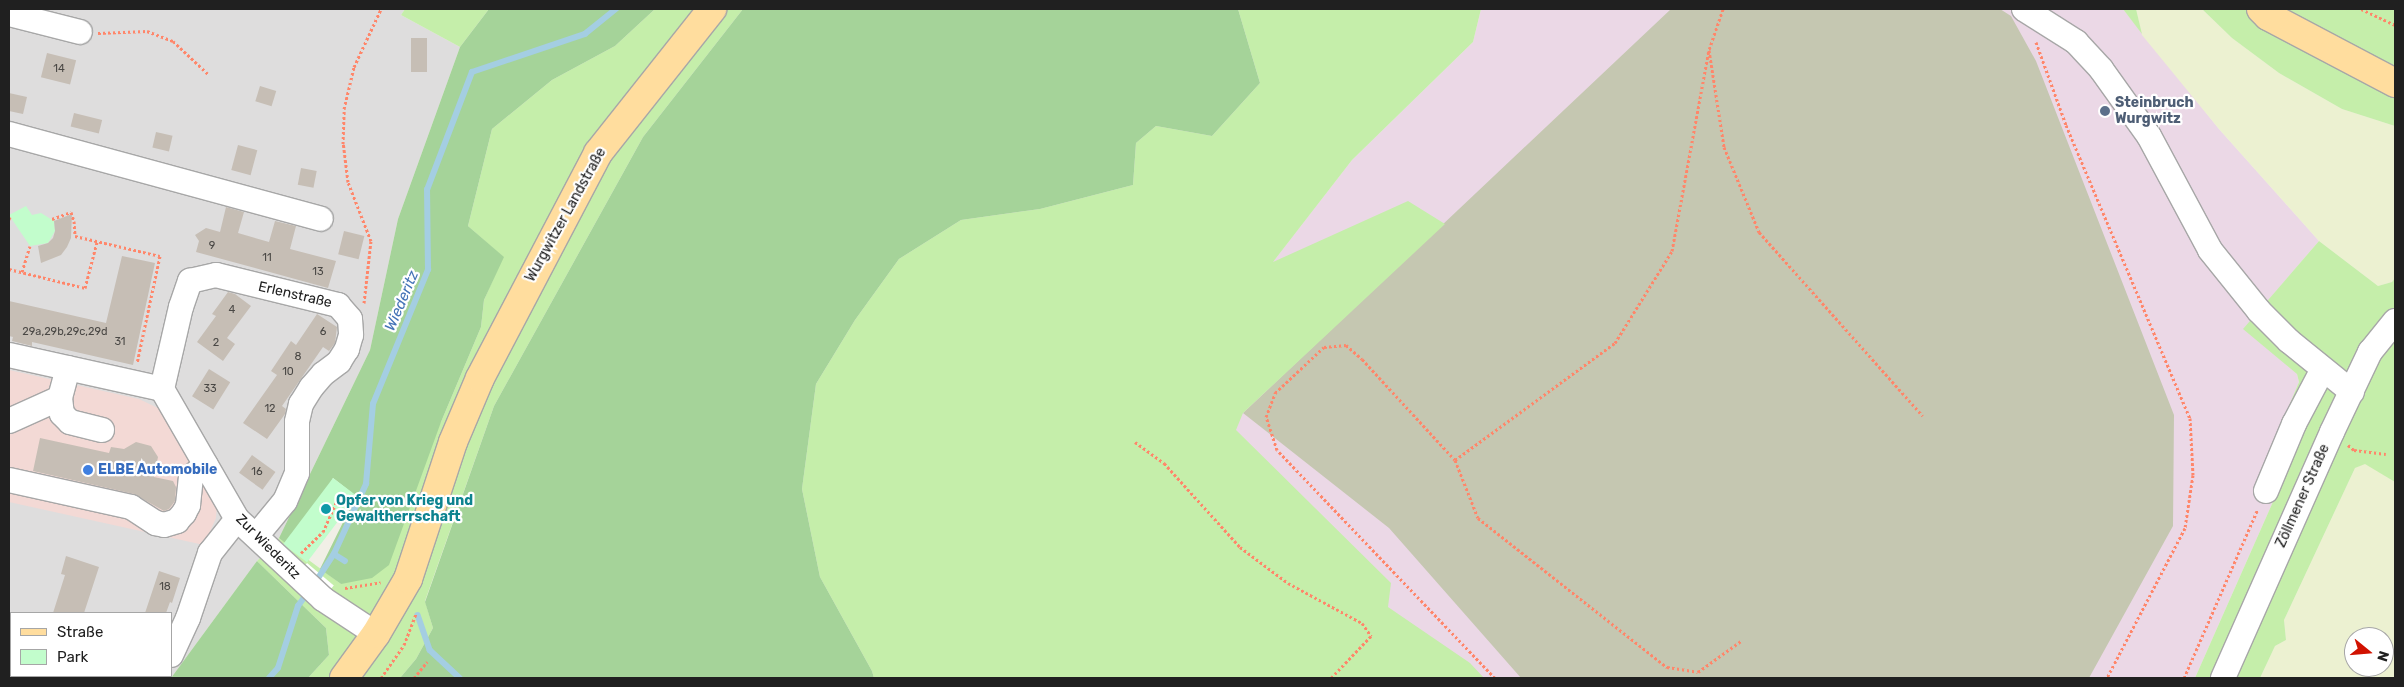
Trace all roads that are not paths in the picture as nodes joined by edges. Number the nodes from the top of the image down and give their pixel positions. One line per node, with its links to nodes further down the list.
1 (712, 9): 23 (main road, Wurgwitzer Landstraße)
2 (2024, 9): 12 (street)
3 (2261, 9): 6 (main road)
4 (9, 14): 5 (street)
5 (80, 32)
6 (2395, 83)
7 (9, 134): 8 (street)
8 (321, 219)
9 (2395, 321): 14 (street, Zöllmener Straße)
10 (9, 354): 11 (street)
11 (68, 368): 13 (street); 15 (street)
12 (2322, 371): 14 (street); 20 (street)
13 (162, 389): 18 (street, Zur Wiederitz); 22 (street, Erlenstraße)
14 (2352, 392): 26 (street, Zöllmener Straße)
15 (60, 398): 16 (street); 17 (street)
16 (9, 421)
17 (102, 430)
18 (206, 466): 19 (street); 21 (street, Zur Wiederitz)
19 (9, 480)
20 (2266, 491)
21 (237, 519): 22 (street, Zur Wiederitz); 24 (street)
22 (257, 536): 23 (street, Zur Wiederitz)
23 (376, 634): 25 (main road, Wurgwitzer Landstraße)
24 (172, 653)
25 (344, 678)
26 (2223, 678)

